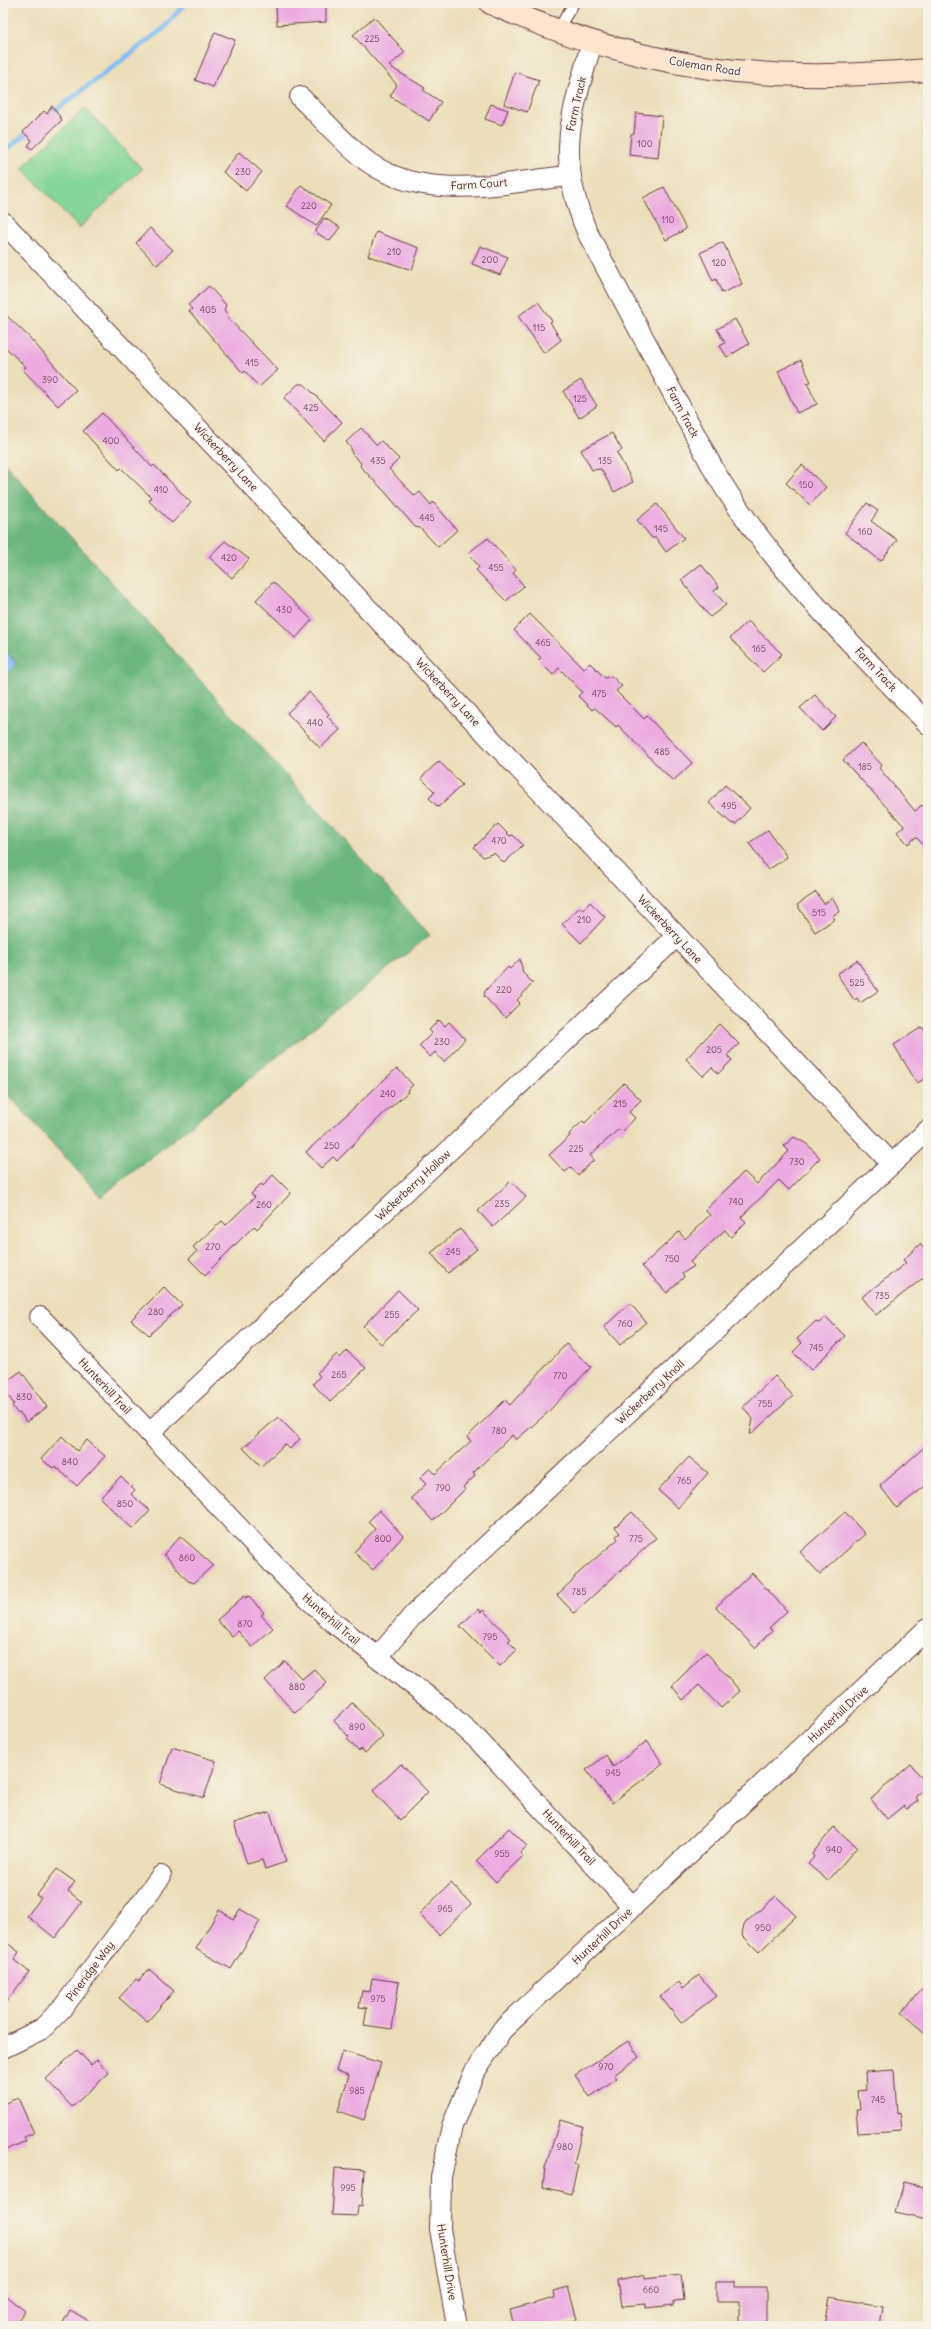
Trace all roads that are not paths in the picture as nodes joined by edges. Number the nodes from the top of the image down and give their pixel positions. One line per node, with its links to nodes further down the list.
1 (491, 3): 3 (street, Coleman Road)
2 (574, 3): 3 (lane)
3 (558, 29): 4 (street, Coleman Road)
4 (592, 42): 5 (street, Coleman Road); 7 (street, Farm Track)
5 (928, 70)
6 (300, 97): 7 (street, Farm Court)
7 (569, 176): 9 (street, Farm Track)
8 (3, 222): 10 (street, Wickerberry Lane)
9 (924, 713)
10 (677, 936): 12 (street, Wickerberry Lane); 14 (street, Wickerberry Hollow)
11 (928, 1130): 12 (street, Wickerberry Knoll)
12 (892, 1164): 16 (street, Wickerberry Knoll)
13 (40, 1317): 14 (street, Hunterhill Trail)
14 (149, 1433): 16 (street, Hunterhill Trail)
15 (928, 1628): 18 (street, Hunterhill Drive)
16 (377, 1658): 18 (street, Hunterhill Trail)
17 (161, 1876): 19 (street, Pineridge Way)
18 (633, 1907): 20 (street, Hunterhill Drive)
19 (3, 2048)
20 (458, 2326)

